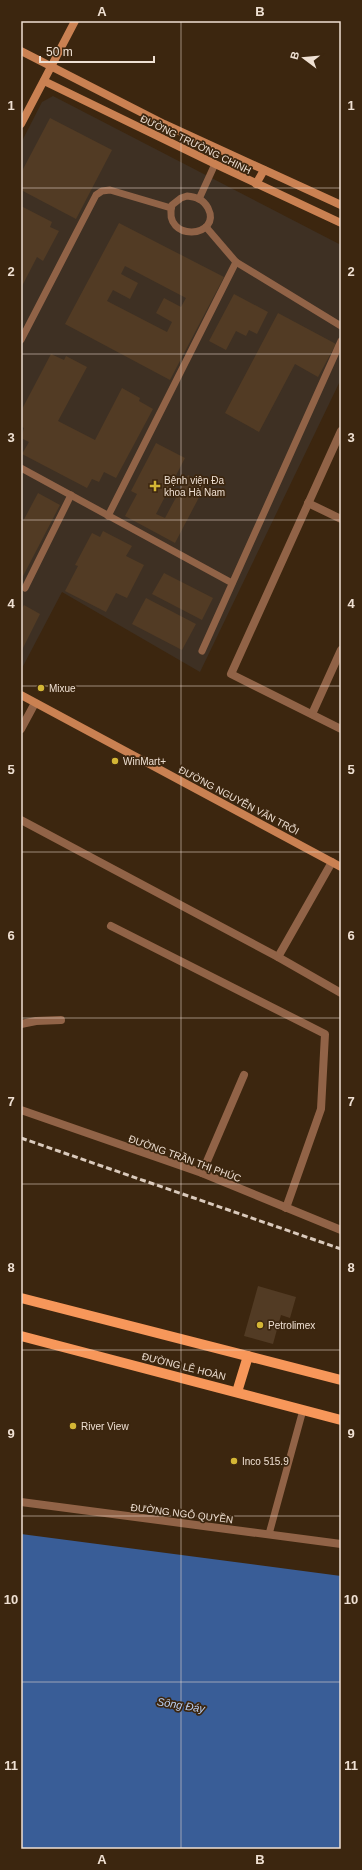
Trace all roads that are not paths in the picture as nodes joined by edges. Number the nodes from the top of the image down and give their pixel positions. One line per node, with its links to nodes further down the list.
1 (75, 21): 3 (street)
2 (21, 51): 3 (street, ĐƯỜNG TRƯỜNG CHINH)
3 (52, 66): 4 (street); 5 (street, ĐƯỜNG TRƯỜNG CHINH)
4 (44, 81): 6 (street, ĐƯỜNG TRƯỜNG CHINH); 7 (street)
5 (118, 100): 6 (street); 9 (street, ĐƯỜNG TRƯỜNG CHINH)
6 (112, 114): 10 (street, ĐƯỜNG TRƯỜNG CHINH)
7 (23, 115): 8 (street)
8 (21, 124)
9 (194, 138): 10 (street); 12 (street, ĐƯỜNG TRƯỜNG CHINH)
10 (187, 151): 11 (street, ĐƯỜNG TRƯỜNG CHINH)
11 (215, 164): 13 (street, ĐƯỜNG TRƯỜNG CHINH); 14 (lane)
12 (264, 170): 13 (street); 15 (street, ĐƯỜNG TRƯỜNG CHINH)
13 (256, 184): 17 (street, ĐƯỜNG TRƯỜNG CHINH)
14 (199, 199): 16 (lane); 18 (lane)
15 (341, 205)
16 (171, 208): 18 (lane); 21 (lane)
17 (341, 223)
18 (206, 227): 19 (lane)
19 (236, 262): 20 (lane); 27 (lane)
20 (341, 326)
21 (21, 340)
22 (341, 341): 29 (lane)
23 (341, 431): 26 (street)
24 (21, 468): 25 (lane)
25 (71, 495): 27 (lane); 30 (lane)
26 (308, 503): 28 (street); 35 (street)
27 (108, 516): 29 (lane)
28 (341, 519)
29 (232, 583): 32 (lane)
30 (25, 588)
31 (341, 650): 35 (street)
32 (202, 651)
33 (21, 695): 34 (street, ĐƯỜNG NGUYỄN VĂN TRỖI)
34 (35, 703): 36 (street); 39 (street, ĐƯỜNG NGUYỄN VĂN TRỖI)
35 (312, 714): 37 (street)
36 (21, 729)
37 (341, 729)
38 (21, 820): 42 (street)
39 (332, 862): 40 (street, ĐƯỜNG NGUYỄN VĂN TRỖI); 42 (street)
40 (341, 867)
41 (111, 926): 49 (street)
42 (278, 957): 43 (street)
43 (341, 993)
44 (61, 1020): 45 (street)
45 (21, 1024)
46 (244, 1075): 48 (street)
47 (21, 1110): 48 (street, ĐƯỜNG TRẦN THỊ PHÚC)
48 (202, 1173): 49 (street, ĐƯỜNG TRẦN THỊ PHÚC)
49 (286, 1208): 50 (street, ĐƯỜNG TRẦN THỊ PHÚC)
50 (341, 1230)
51 (21, 1298): 53 (main road)
52 (21, 1336): 55 (main road, ĐƯỜNG LÊ HOÀN)
53 (248, 1356): 54 (main road); 55 (main road)
54 (341, 1380)
55 (237, 1392): 56 (main road, ĐƯỜNG LÊ HOÀN)
56 (303, 1410): 57 (main road, ĐƯỜNG LÊ HOÀN); 59 (lane)
57 (341, 1420)
58 (21, 1502): 59 (street, ĐƯỜNG NGÔ QUYỀN)
59 (269, 1534): 60 (street, ĐƯỜNG NGÔ QUYỀN)
60 (341, 1544)

